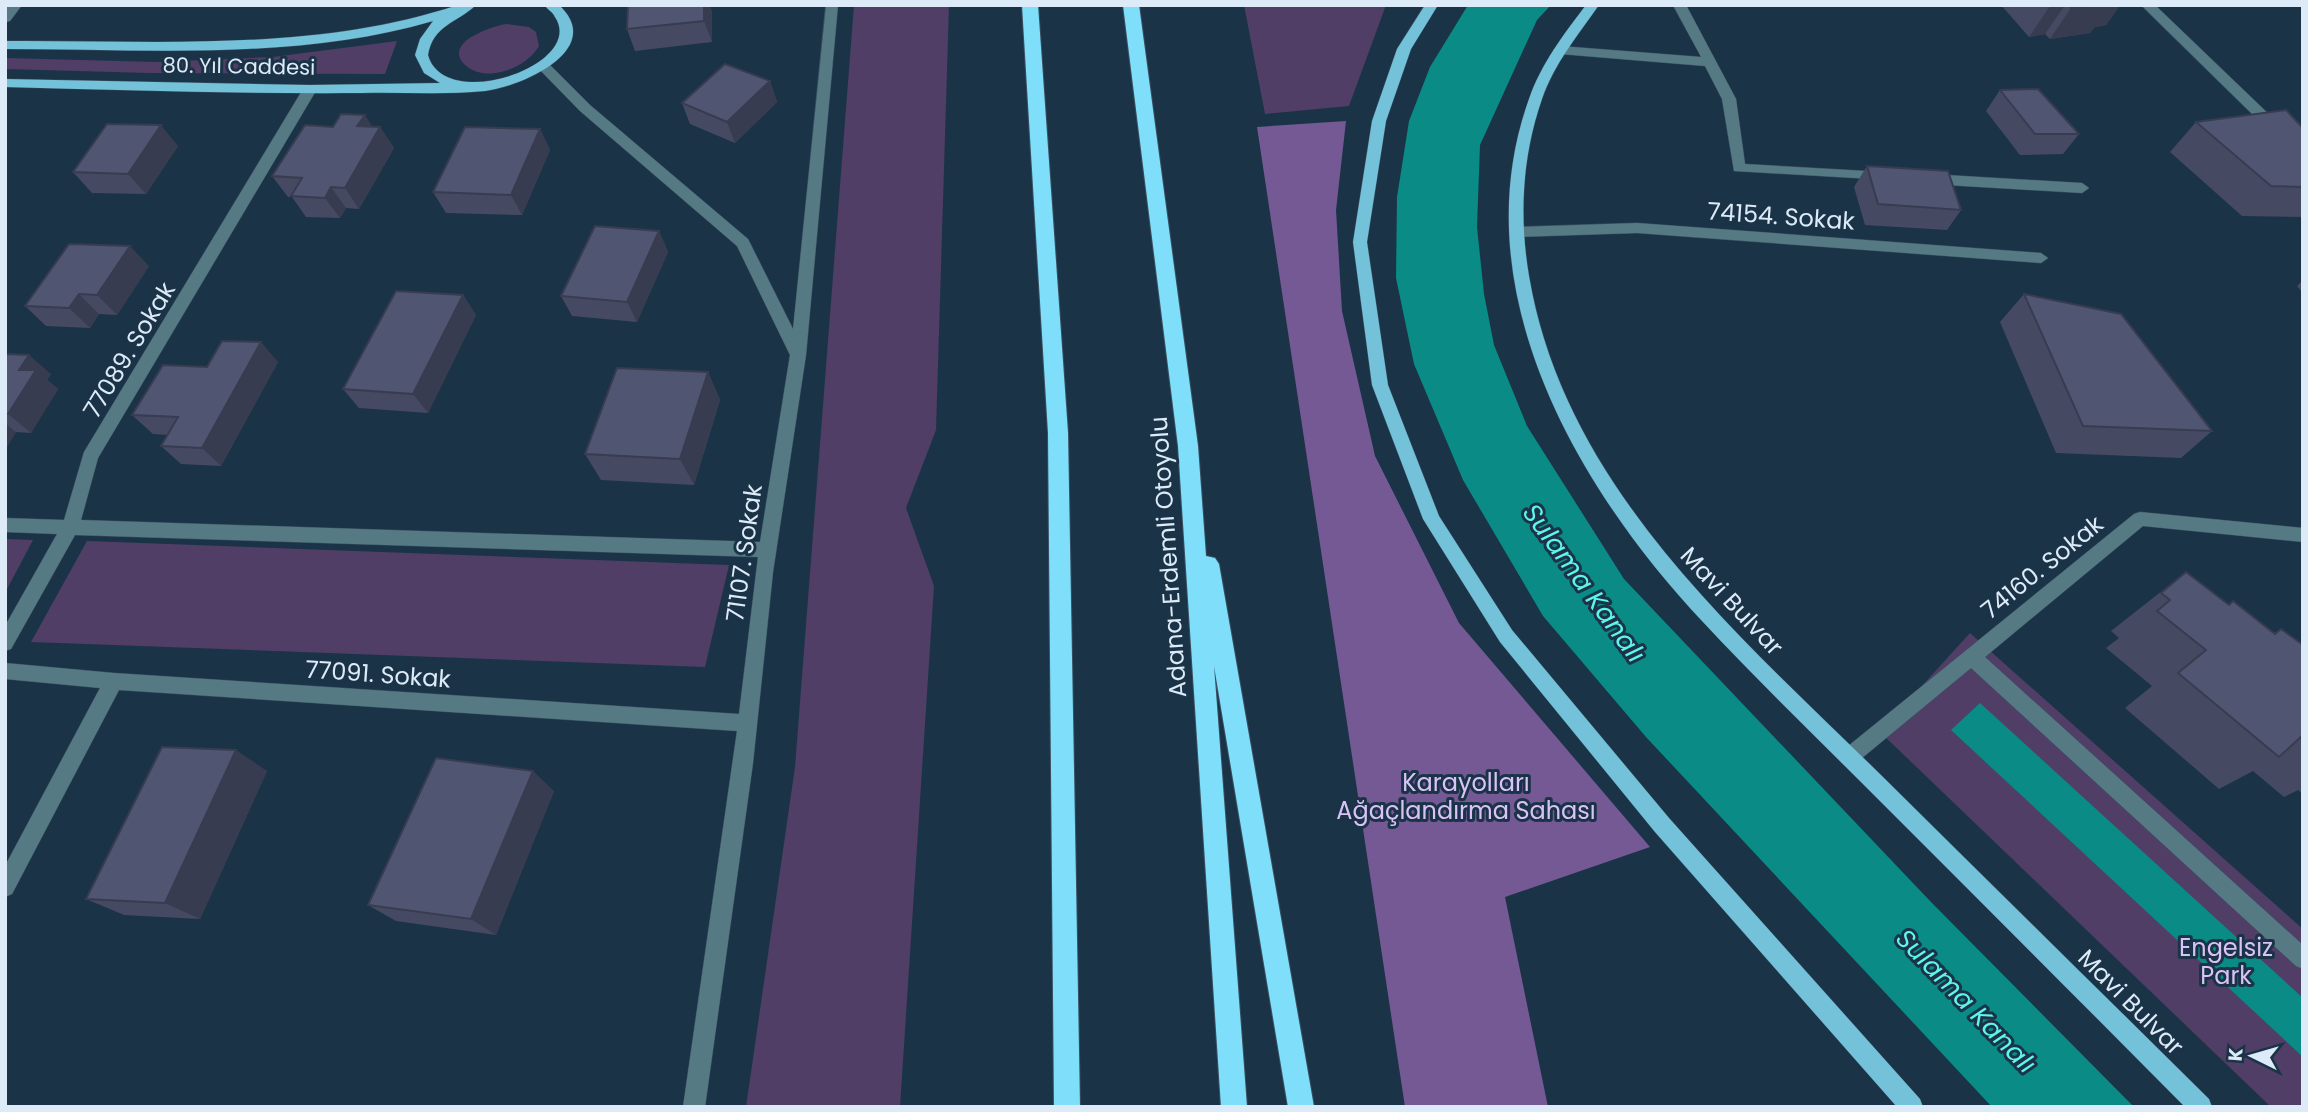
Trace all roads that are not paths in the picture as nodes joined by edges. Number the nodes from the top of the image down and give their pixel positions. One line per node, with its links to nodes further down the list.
1 (16, 5): 12 (street)
2 (550, 5): 13 (main road)
3 (573, 5): 13 (main road)
4 (832, 5): 25 (street, 71107. Sokak)
5 (1030, 5): 40 (highway)
6 (1131, 5): 26 (highway, Adana-Erdemli Otoyolu)
7 (1432, 5): 43 (main road)
8 (1593, 5): 15 (main road, Mavi Bulvar)
9 (1679, 5): 16 (street)
10 (2147, 5): 21 (street)
11 (463, 8): 14 (main road, 80. Yıl Caddesi); 19 (main road)
12 (5, 18)
13 (566, 22): 17 (main road)
14 (5, 45)
15 (1560, 50): 16 (street); 23 (main road, Mavi Bulvar)
16 (1710, 62): 22 (street)
17 (543, 66): 19 (main road, 80. Yıl Caddesi); 25 (street)
18 (5, 83): 20 (main road, 80. Yıl Caddesi)
19 (472, 86): 20 (main road, 80. Yıl Caddesi)
20 (310, 89): 28 (street, 77089. Sokak)
21 (2303, 156)
22 (2082, 188)
23 (1516, 232): 24 (street, 74154. Sokak); 36 (main road, Mavi Bulvar)
24 (2041, 258)
25 (798, 355): 30 (street, 71107. Sokak)
26 (1188, 446): 41 (highway, Adana-Erdemli Otoyolu); 42 (highway)
27 (5, 525): 28 (street)
28 (71, 526): 30 (street); 31 (street, 77089. Sokak)
29 (2303, 535): 32 (street, 74160. Sokak)
30 (768, 550): 35 (street, 71107. Sokak)
31 (5, 643)
32 (1972, 657): 36 (street, 74160. Sokak); 38 (street)
33 (5, 671): 34 (street, 77091. Sokak)
34 (114, 681): 35 (street, 77091. Sokak); 37 (street)
35 (748, 723): 39 (street, 71107. Sokak)
36 (1849, 757): 44 (main road, Mavi Bulvar)
37 (5, 887)
38 (2303, 959)
39 (694, 1107)
40 (1067, 1107)
41 (1234, 1107)
42 (1301, 1107)
43 (1912, 1107)
44 (2201, 1107)

